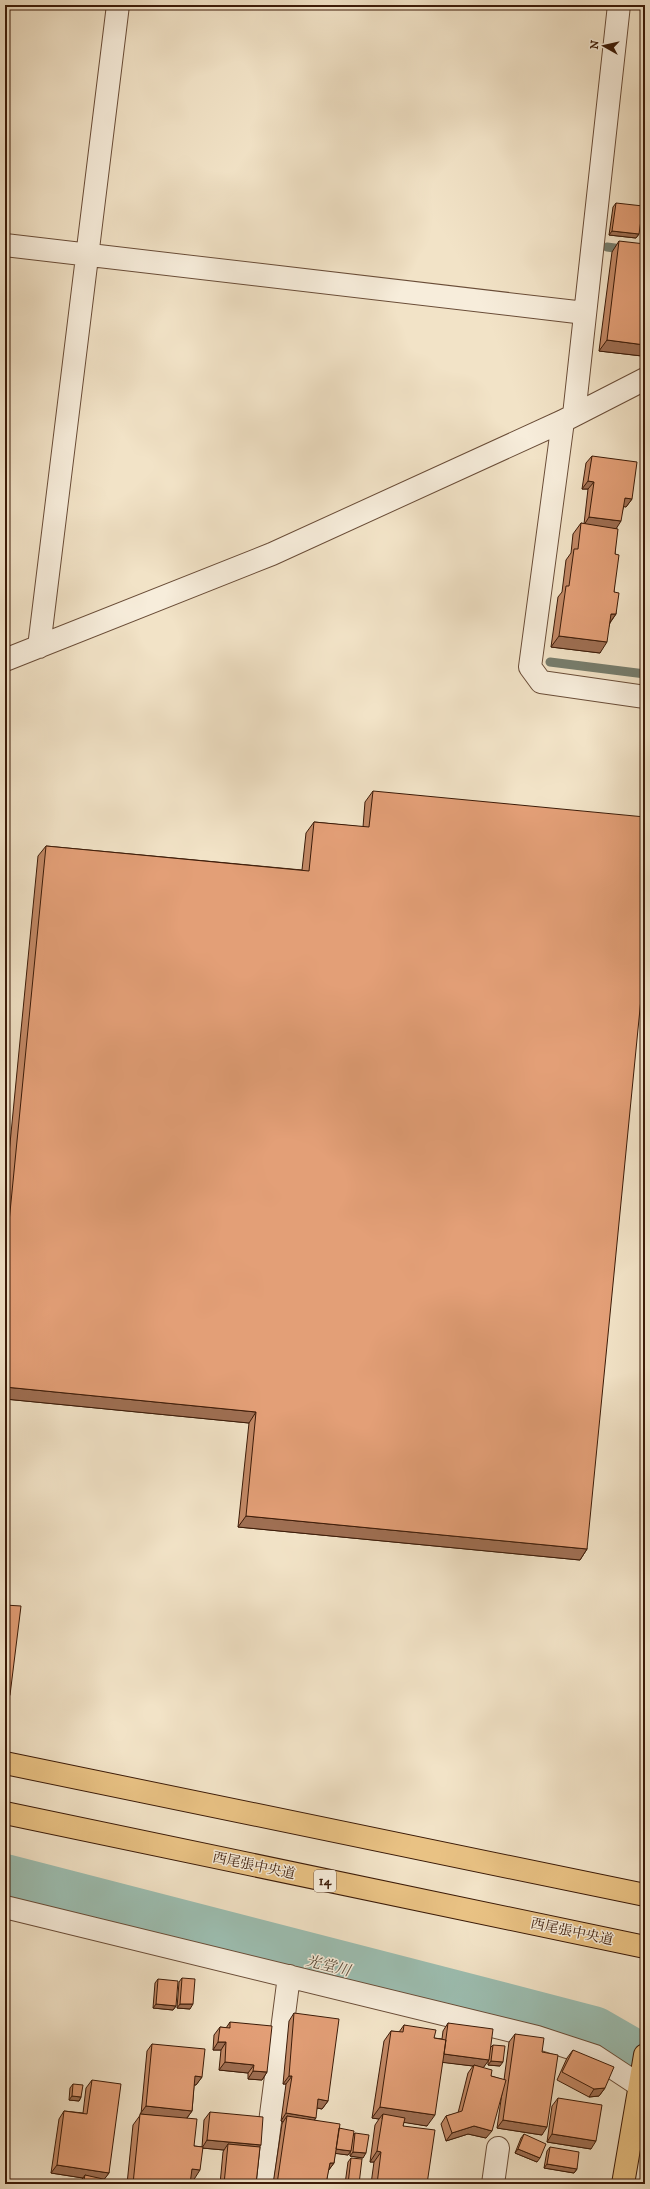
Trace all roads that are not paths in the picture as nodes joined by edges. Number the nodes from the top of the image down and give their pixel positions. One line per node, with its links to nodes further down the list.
1 (118, 5): 4 (street)
2 (619, 5): 5 (street)
3 (5, 244): 4 (street)
4 (87, 255): 5 (street); 8 (street)
5 (585, 313): 7 (street)
6 (645, 378): 7 (street)
7 (568, 418): 8 (street); 10 (street)
8 (39, 647): 9 (street)
9 (5, 660)
10 (645, 697)
11 (5, 1763): 13 (main road)
12 (5, 1813): 15 (main road, 西尾張中央道 / 14)
13 (645, 1895)
14 (5, 1907): 16 (street)
15 (645, 1947)
16 (289, 1976): 18 (street); 20 (street)
17 (645, 2054): 18 (main road)
18 (642, 2084): 22 (main road)
19 (498, 2148): 21 (street)
20 (262, 2184)
21 (493, 2184)
22 (623, 2184)

